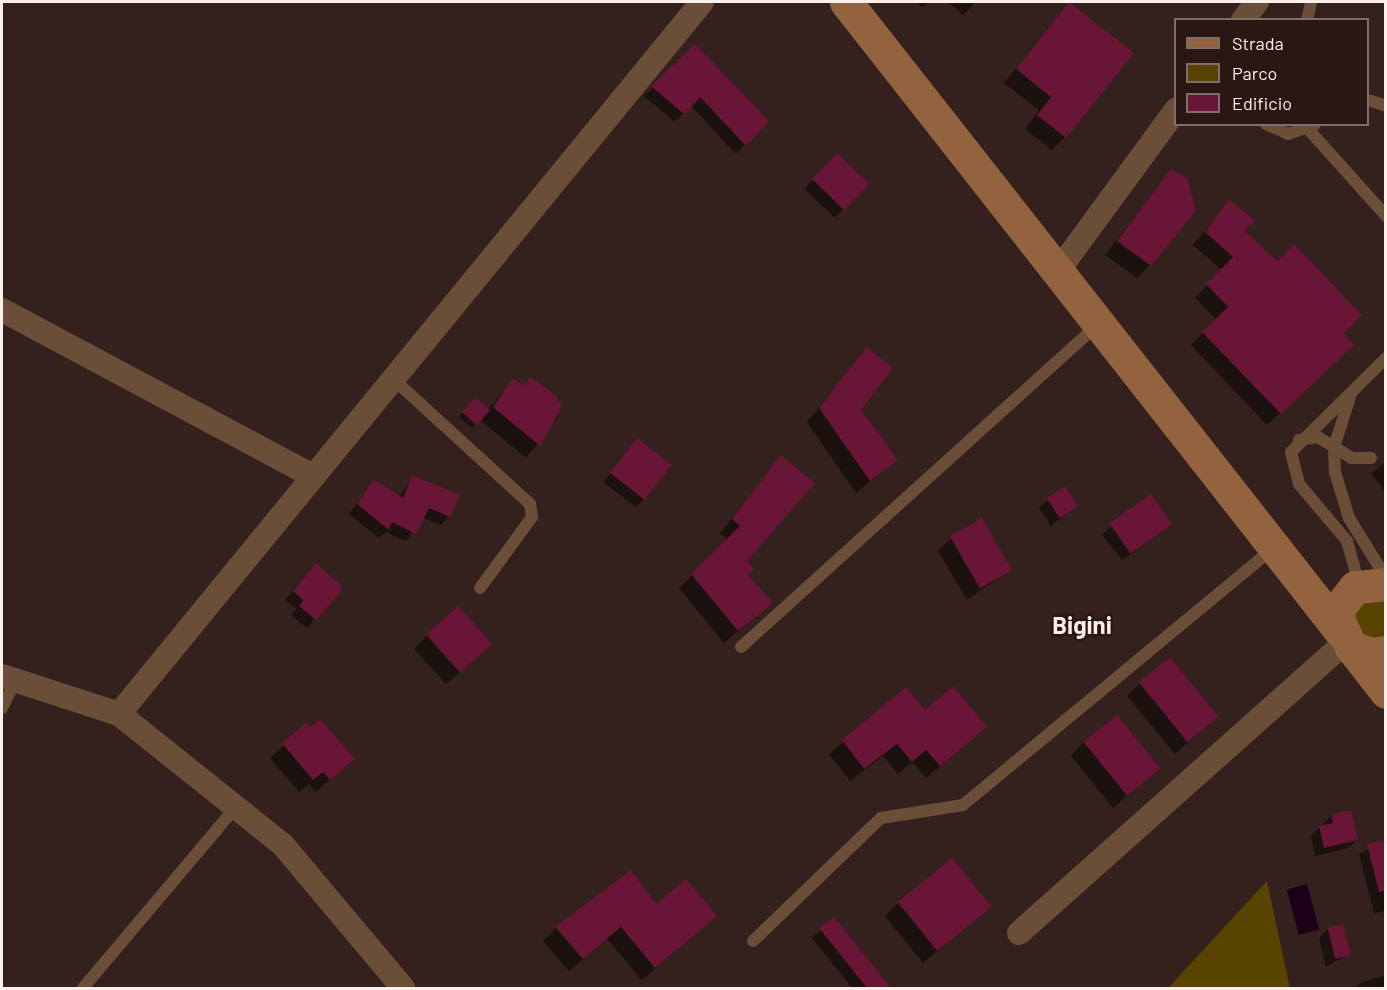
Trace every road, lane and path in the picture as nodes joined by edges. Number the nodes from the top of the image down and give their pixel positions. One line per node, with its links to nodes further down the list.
1 (702, 2): 17 (street)
2 (846, 2): 13 (main road)
3 (1257, 2): 5 (street)
4 (1311, 2): 6 (lane)
5 (1245, 18)
6 (1307, 18)
7 (1369, 100): 8 (lane)
8 (1386, 106)
9 (1174, 113): 13 (street)
10 (1270, 126): 11 (lane)
11 (1311, 127): 12 (lane)
12 (1386, 216)
13 (1058, 271): 15 (main road)
14 (2, 310): 22 (street)
15 (1099, 323): 23 (main road); 27 (lane)
16 (1386, 358): 18 (lane)
17 (390, 376): 22 (street); 25 (lane)
18 (1353, 390): 19 (lane); 20 (lane)
19 (1298, 441): 20 (lane); 24 (lane)
20 (1334, 447): 21 (lane); 24 (lane)
21 (1371, 458)
22 (311, 475): 32 (street)
23 (1277, 545): 24 (main road); 26 (main road); 35 (lane)
24 (1371, 584): 26 (main road)
25 (480, 588)
26 (1345, 640): 28 (main road); 30 (main road); 34 (street)
27 (741, 647)
28 (1386, 652)
29 (8, 679): 31 (lane); 32 (street)
30 (1386, 692)
31 (2, 708)
32 (119, 714): 33 (street)
33 (236, 807): 36 (lane); 37 (street)
34 (1019, 933)
35 (753, 940)
36 (83, 988)
37 (403, 988)

